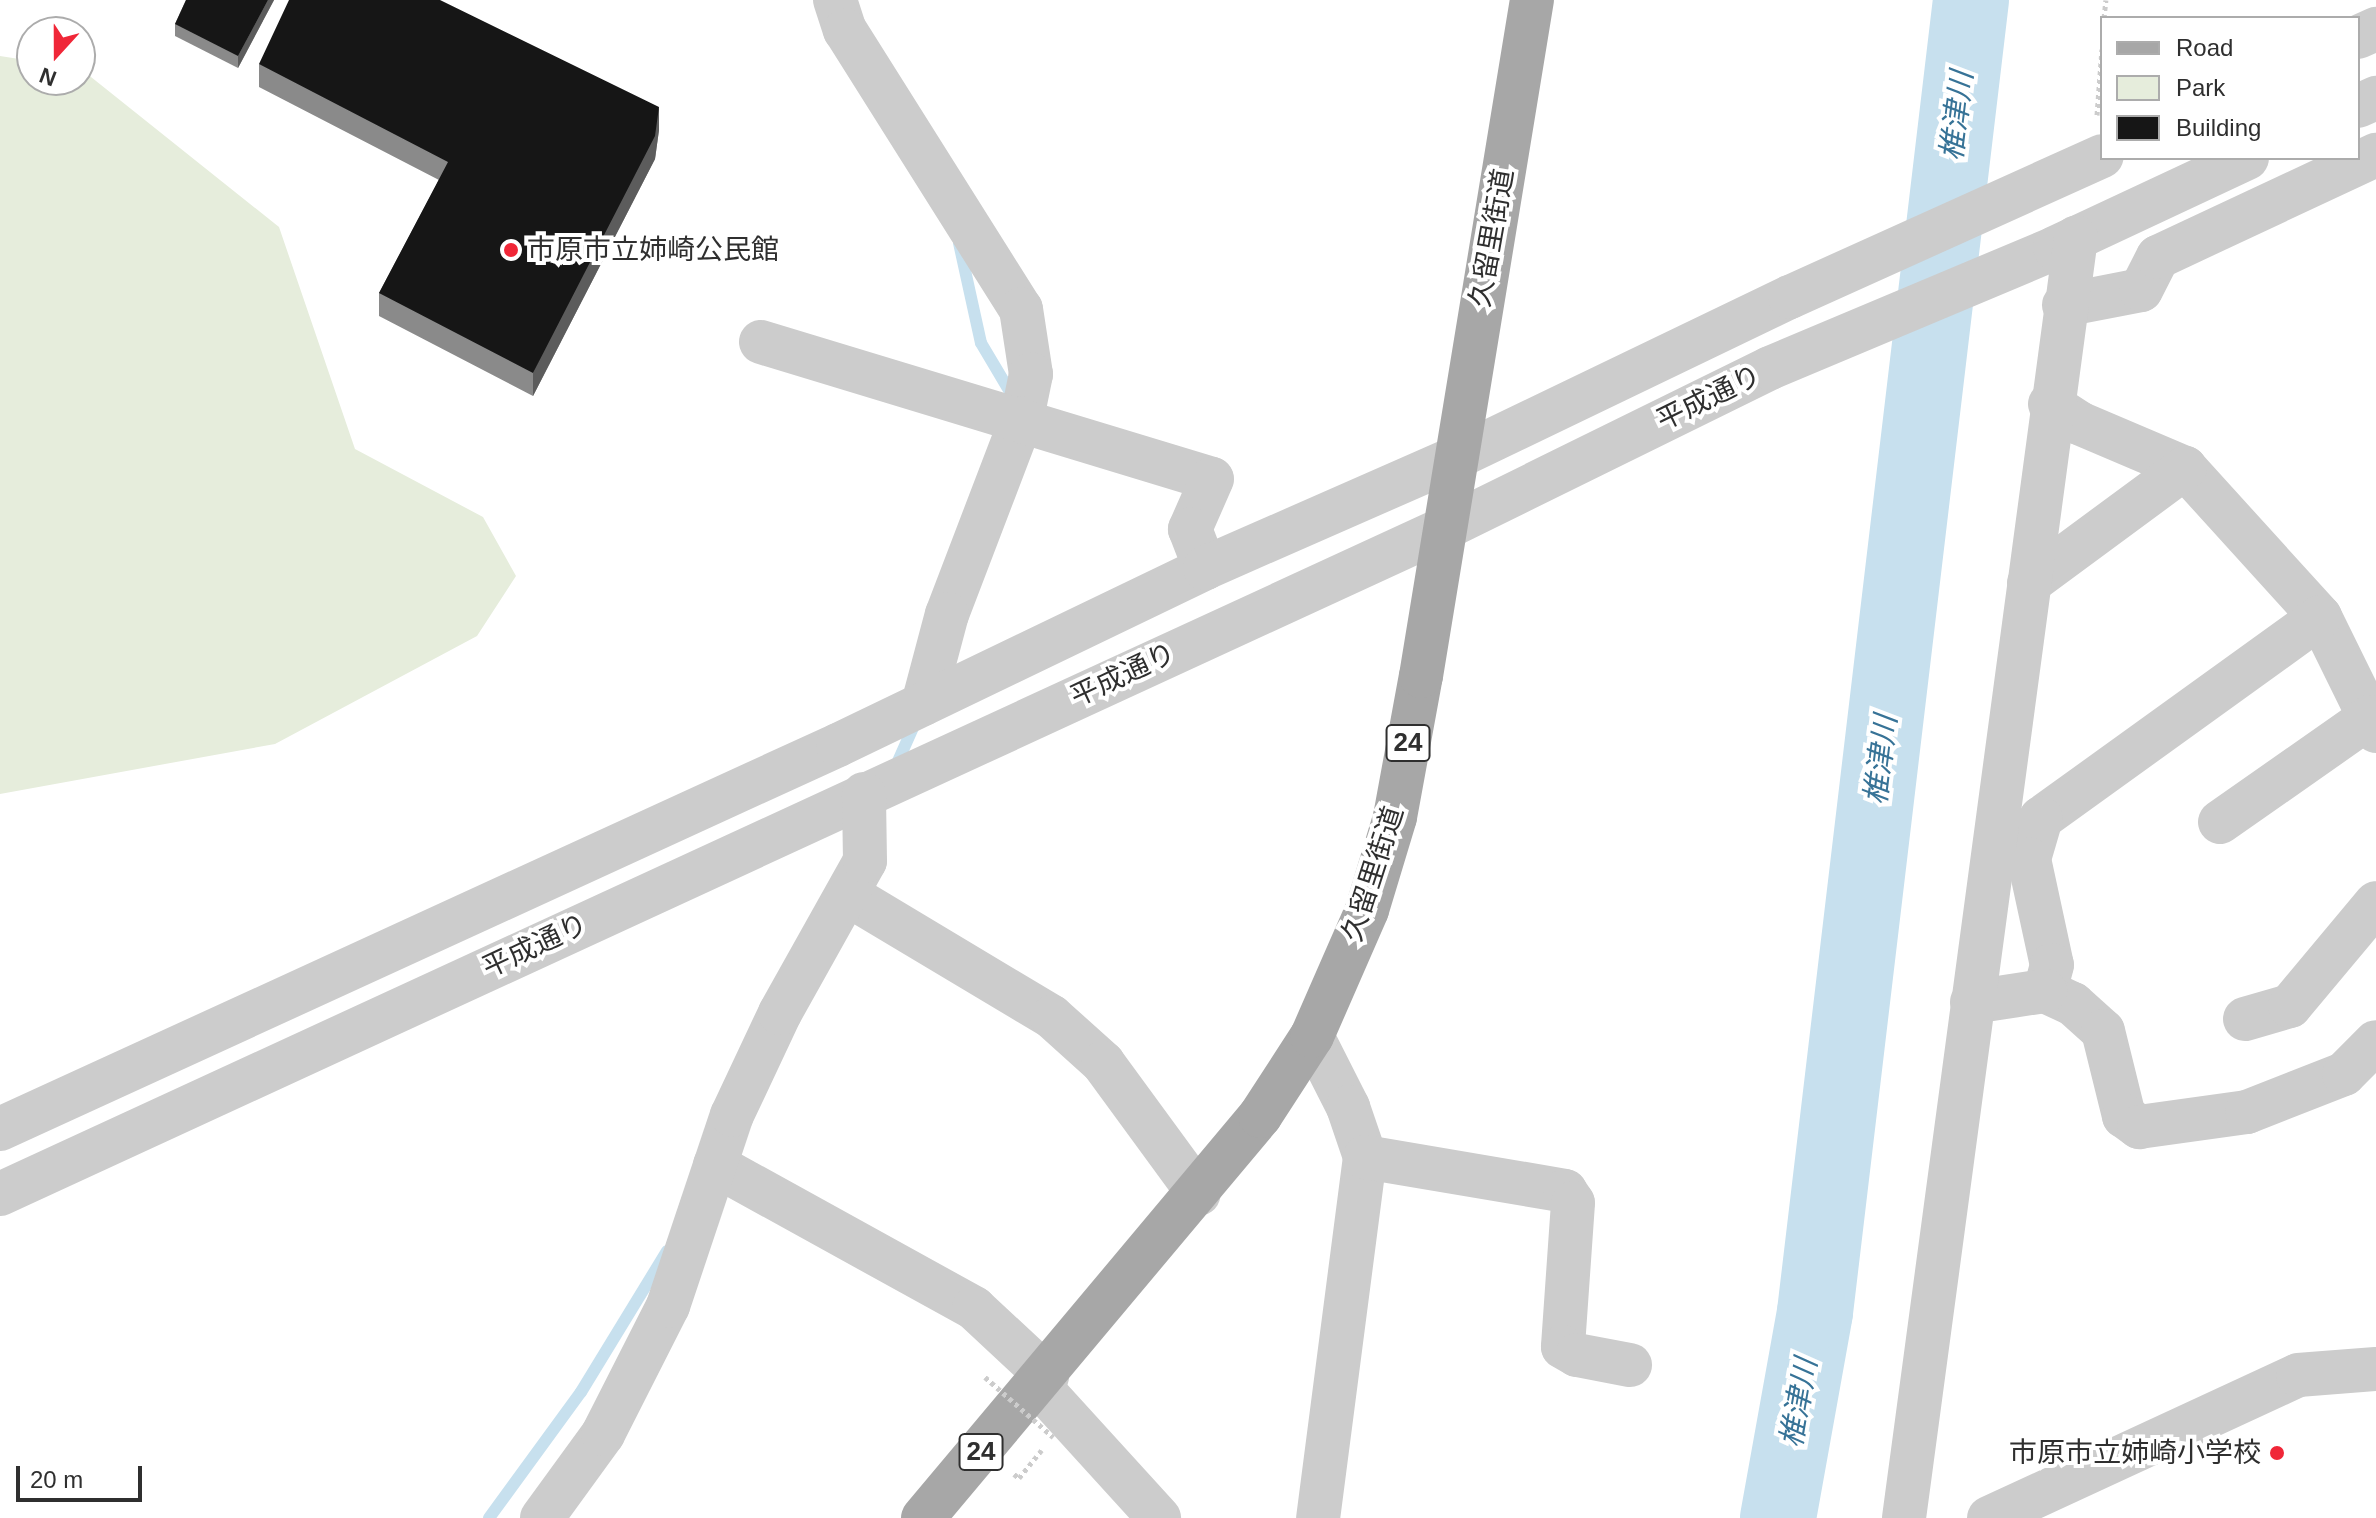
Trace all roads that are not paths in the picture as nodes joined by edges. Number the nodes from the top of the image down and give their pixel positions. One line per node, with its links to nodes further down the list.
1 (835, 0): 10 (street)
2 (1532, 0): 11 (main road, 久留里街道 / 24)
3 (2376, 155): 7 (street)
4 (2243, 160): 6 (street, 平成通り)
5 (2087, 163): 11 (street, 平成通り)
6 (2065, 243): 7 (street); 13 (street, 平成通り)
7 (2064, 305): 9 (street)
8 (761, 342): 10 (street)
9 (2050, 404): 12 (street); 15 (street)
10 (1022, 418): 14 (street); 17 (street)
11 (1455, 458): 13 (main road, 久留里街道 / 24); 14 (street, 平成通り)
12 (2185, 468): 15 (street); 16 (street)
13 (1443, 529): 19 (street, 平成通り); 26 (main road, 久留里街道 / 24)
14 (1205, 568): 17 (street, 平成通り)
15 (2029, 583): 24 (street)
16 (2320, 617): 18 (street); 23 (street)
17 (923, 704): 28 (street, 平成通り)
18 (2373, 724): 20 (street)
19 (864, 794): 21 (street); 31 (street, 平成通り)
20 (2220, 822)
21 (850, 896): 30 (street); 32 (street)
22 (2376, 903): 25 (street)
23 (2045, 991): 24 (street); 27 (street)
24 (1972, 1002): 40 (street)
25 (2245, 1019)
26 (1312, 1036): 29 (street); 32 (main road, 久留里街道 / 24)
27 (2376, 1042)
28 (0, 1129)
29 (1365, 1157): 33 (street); 39 (street)
30 (715, 1165): 35 (street); 36 (street)
31 (0, 1194)
32 (1199, 1194): 35 (main road, 久留里街道 / 24)
33 (1630, 1365)
34 (2376, 1369): 41 (street)
35 (1043, 1380): 37 (main road, 久留里街道 / 24); 38 (street)
36 (542, 1518)
37 (923, 1518)
38 (1159, 1518)
39 (1318, 1518)
40 (1904, 1518)
41 (1989, 1518)

